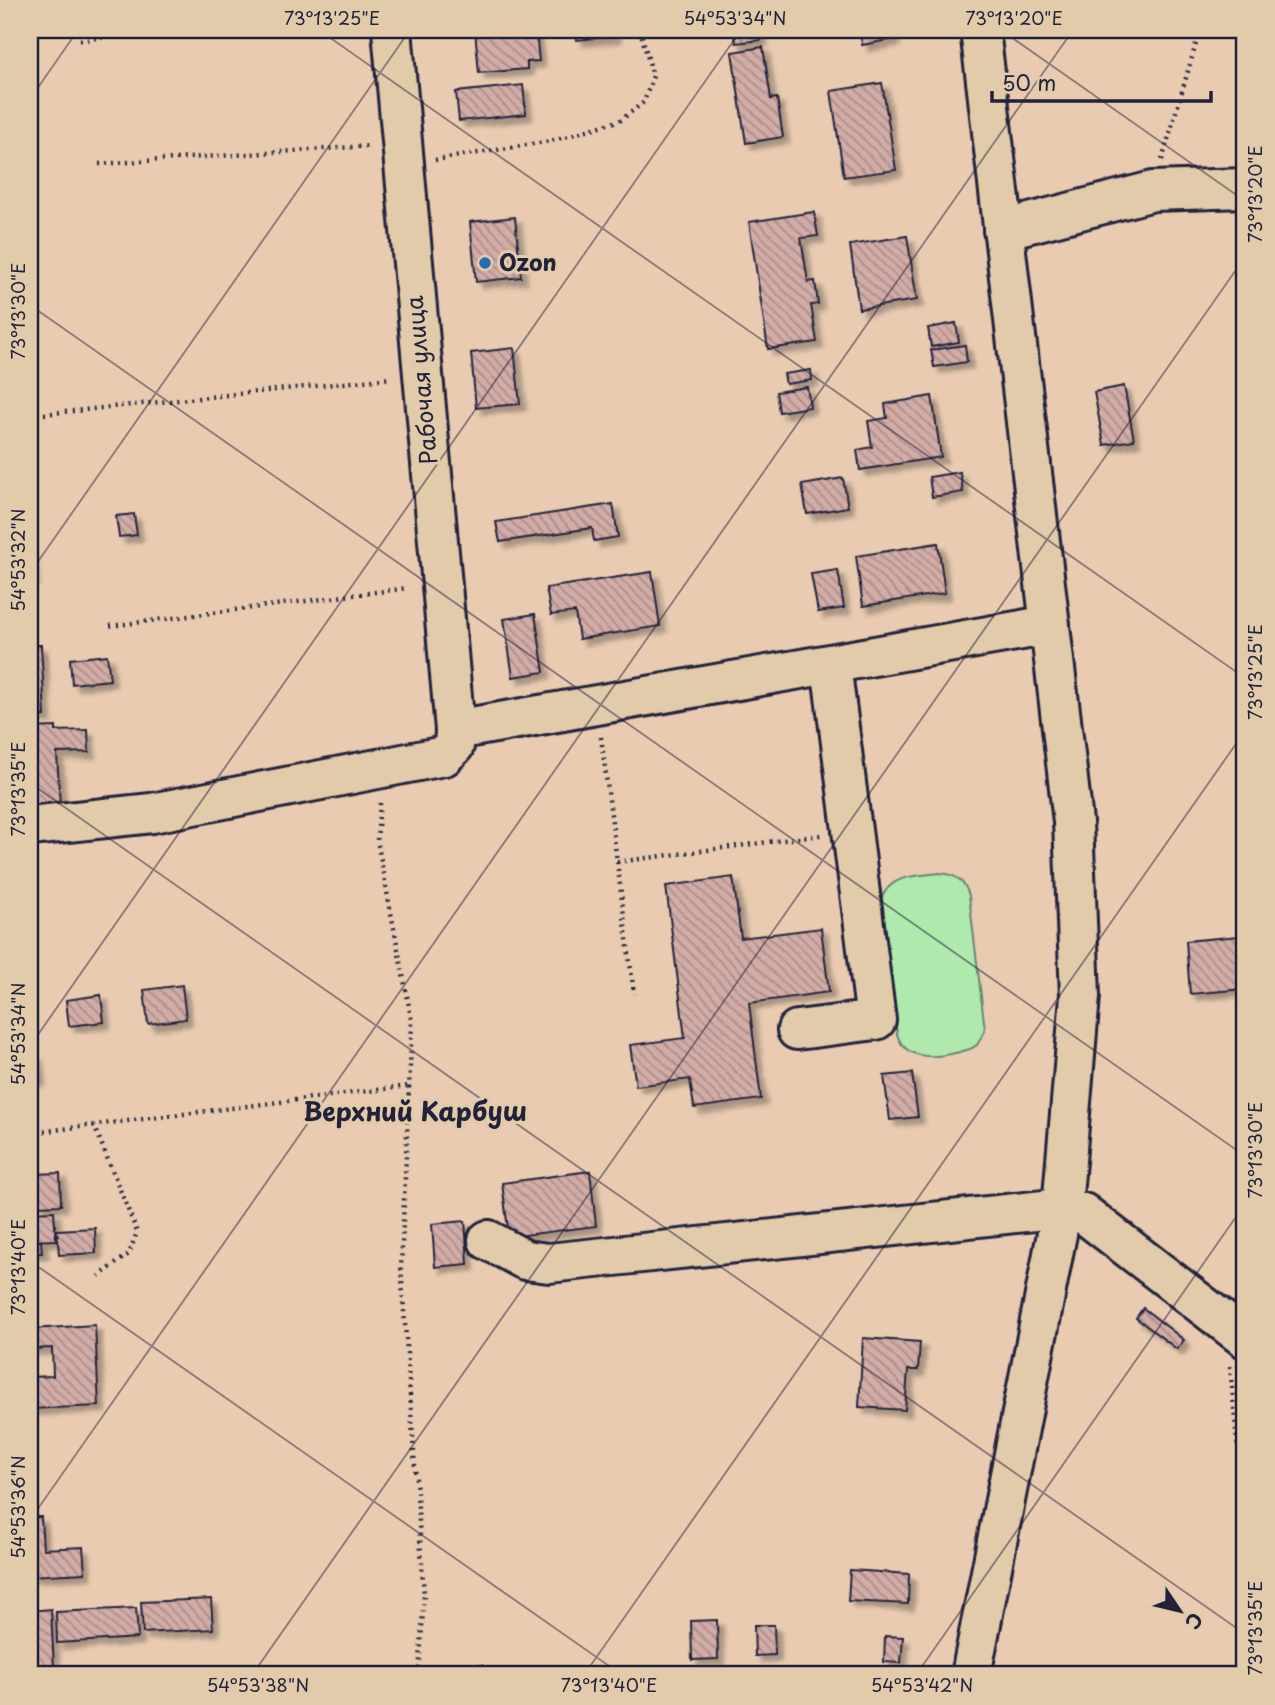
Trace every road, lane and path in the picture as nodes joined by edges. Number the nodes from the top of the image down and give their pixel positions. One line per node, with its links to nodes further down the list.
1 (162, 30): 6 (path)
2 (392, 30): 7 (street, Рабочая улица)
3 (640, 30): 7 (path)
4 (980, 30): 11 (street)
5 (1200, 30): 10 (path)
6 (80, 40)
7 (402, 155): 8 (path); 12 (street, Рабочая улица)
8 (99, 164)
9 (1245, 188): 10 (street)
10 (1153, 191): 11 (street)
11 (1003, 230): 15 (street)
12 (421, 375): 13 (path); 14 (street, Рабочая улица)
13 (44, 414)
14 (440, 584): 16 (path); 19 (street, Рабочая улица)
15 (1049, 625): 17 (street); 29 (street)
16 (110, 626)
17 (831, 664): 18 (street); 22 (street)
18 (597, 705): 19 (street); 23 (path)
19 (455, 730): 20 (street)
20 (399, 765): 21 (street); 26 (path)
21 (30, 826)
22 (852, 831): 23 (path); 25 (street)
23 (617, 862): 24 (path)
24 (634, 994)
25 (797, 1030)
26 (409, 1086): 27 (path); 34 (path)
27 (94, 1125): 28 (path); 31 (path)
28 (30, 1133)
29 (1062, 1208): 30 (street); 32 (street); 35 (street)
30 (488, 1240)
31 (99, 1276)
32 (1236, 1331): 33 (path)
33 (1245, 1479)
34 (418, 1675)
35 (971, 1675)

